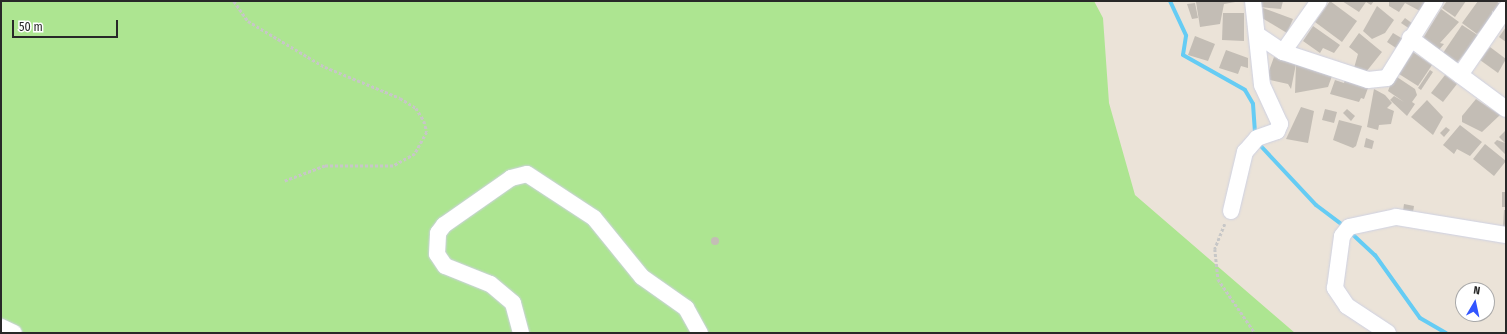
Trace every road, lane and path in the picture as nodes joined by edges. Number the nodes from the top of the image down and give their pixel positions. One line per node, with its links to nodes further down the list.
1 (234, 1): 11 (path)
2 (1253, 1): 6 (street)
3 (1319, 1): 8 (street)
4 (1435, 1): 7 (street)
5 (1506, 8): 9 (street)
6 (1259, 36): 8 (street); 12 (street)
7 (1410, 38): 8 (street); 9 (street)
8 (1284, 52)
9 (1460, 75): 10 (street)
10 (1506, 108)
11 (285, 181)
12 (1231, 211): 18 (path)
13 (1506, 235): 19 (street)
14 (1, 327): 15 (street)
15 (14, 333)
16 (521, 333): 17 (street)
17 (700, 333)
18 (1256, 333)
19 (1388, 333)

